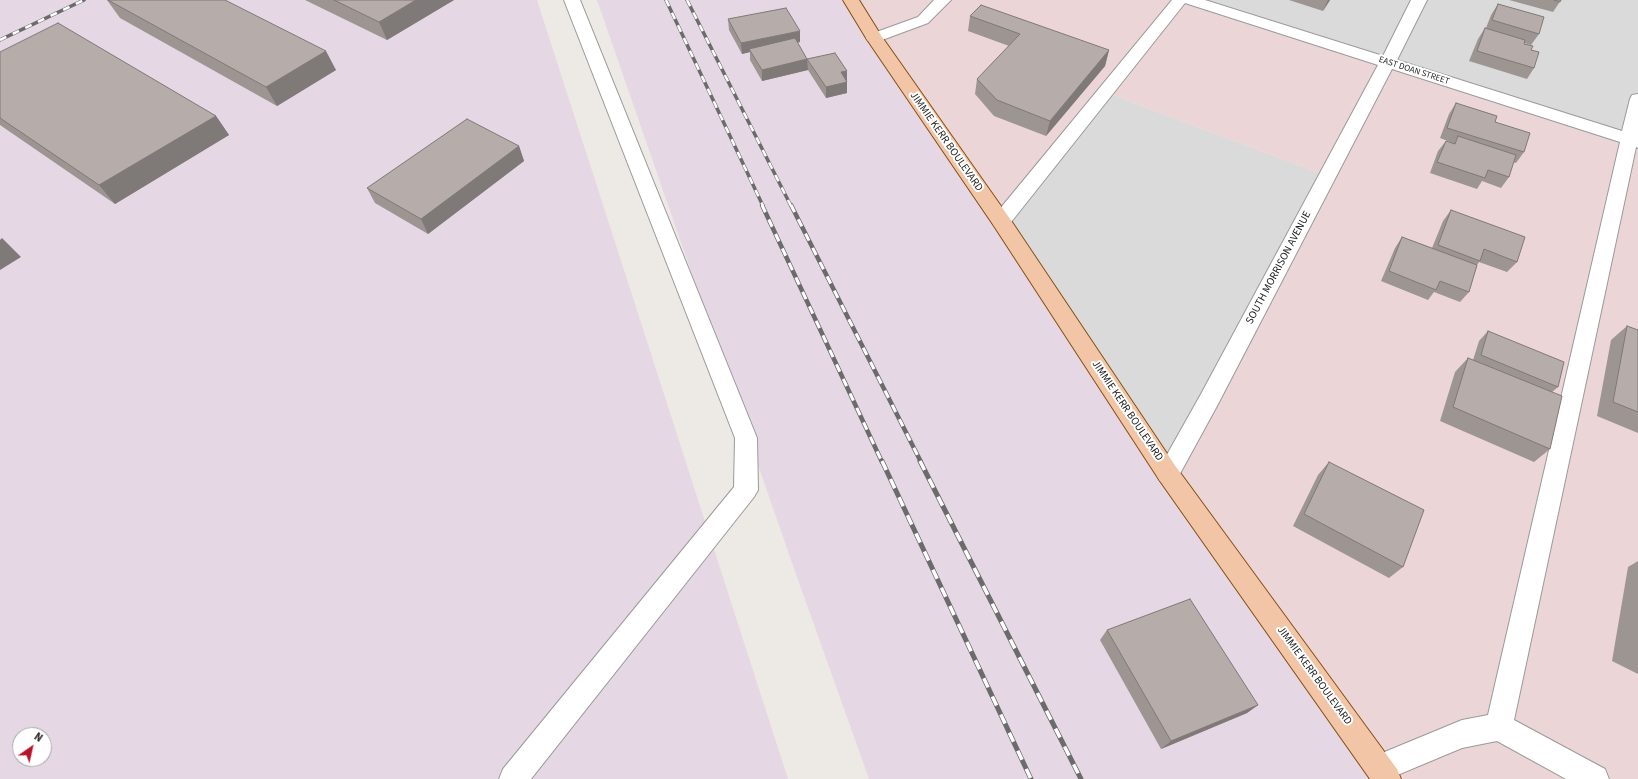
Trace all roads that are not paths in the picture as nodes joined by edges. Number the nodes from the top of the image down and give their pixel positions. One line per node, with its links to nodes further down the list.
1 (572, 0): 16 (street)
2 (843, 0): 8 (main road, JIMMIE KERR BOULEVARD)
3 (851, 0): 8 (main road, JIMMIE KERR BOULEVARD)
4 (944, 0): 8 (street)
5 (1180, 0): 12 (street)
6 (1190, 0): 9 (street, EAST DOAN STREET)
7 (1419, 0): 9 (street, SOUTH MORRISON AVENUE)
8 (874, 38): 12 (main road, JIMMIE KERR BOULEVARD)
9 (1388, 62): 11 (street, EAST DOAN STREET); 13 (street, SOUTH MORRISON AVENUE)
10 (1638, 99): 11 (street)
11 (1634, 141): 14 (street)
12 (1001, 221): 13 (main road, JIMMIE KERR BOULEVARD)
13 (1168, 474): 15 (main road, JIMMIE KERR BOULEVARD)
14 (1499, 727): 15 (street); 17 (street)
15 (1384, 773)
16 (513, 779)
17 (1595, 779)

